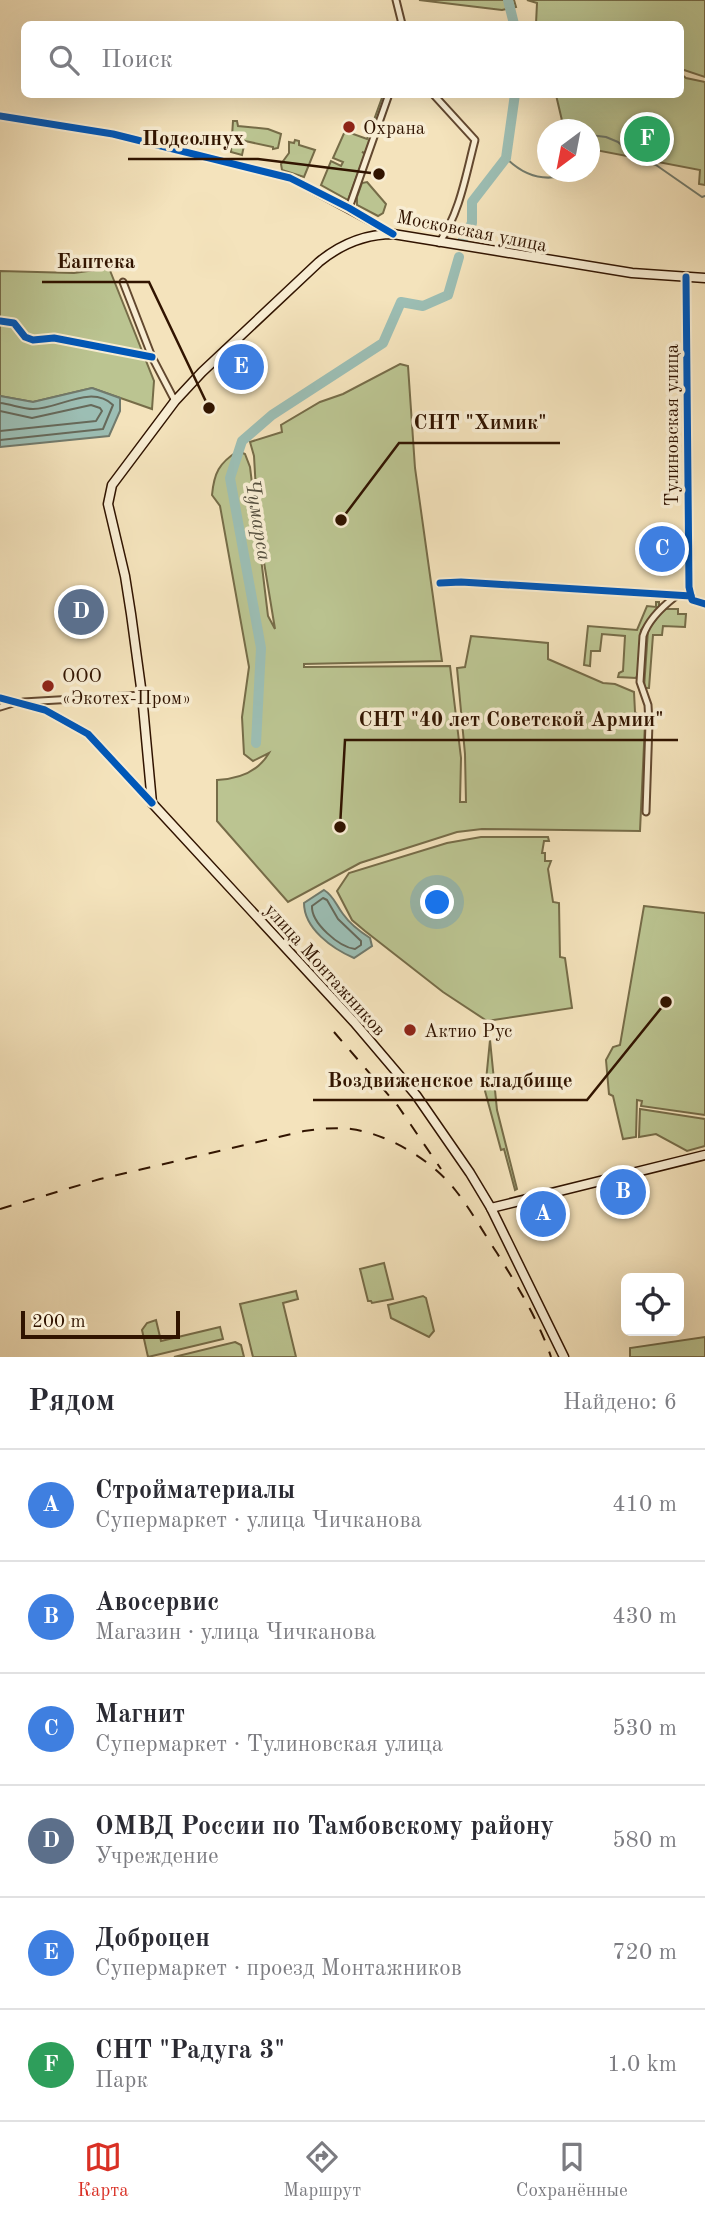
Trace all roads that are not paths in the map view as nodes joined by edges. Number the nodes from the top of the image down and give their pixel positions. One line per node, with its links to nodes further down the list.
1 (396, 0): 2 (street)
2 (401, 21)
3 (389, 98): 6 (street)
4 (437, 98): 8 (street)
5 (0, 116): 6 (street, Московская улица)
6 (349, 208): 7 (street, Московская улица)
7 (393, 234): 8 (main road, Московская улица); 14 (main road)
8 (439, 243): 9 (main road, Московская улица)
9 (686, 277): 10 (main road, Московская улица); 17 (street, Тулиновская улица)
10 (705, 278)
11 (123, 282): 13 (street)
12 (0, 321): 13 (street)
13 (152, 357): 14 (street)
14 (175, 401): 19 (main road)
15 (440, 583): 16 (street)
16 (676, 596): 17 (street); 24 (street)
17 (691, 596): 18 (street)
18 (705, 604)
19 (142, 695): 21 (street); 23 (main road)
20 (0, 698): 21 (street, улица Монтажников)
21 (16, 702): 22 (street); 23 (street, улица Монтажников)
22 (0, 707)
23 (152, 803): 26 (main road, улица Монтажников)
24 (646, 812)
25 (705, 1155): 26 (main road)
26 (491, 1208): 27 (main road, улица Монтажников)
27 (564, 1357)

